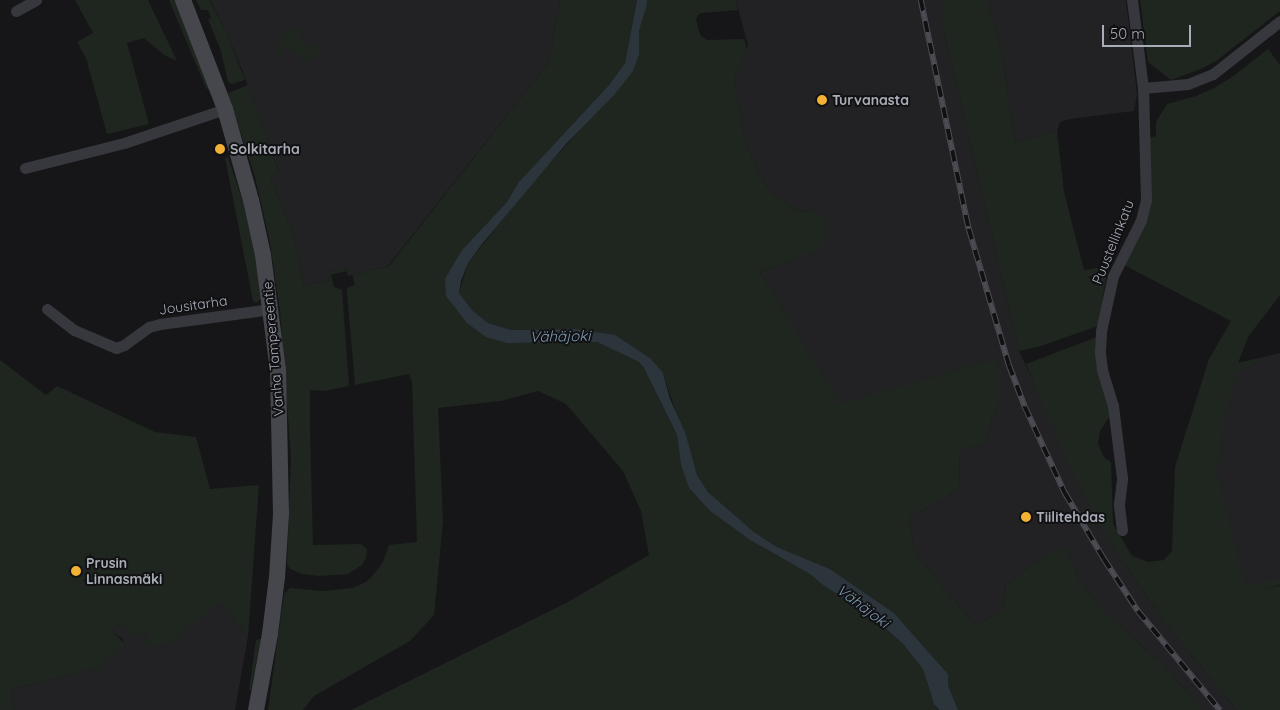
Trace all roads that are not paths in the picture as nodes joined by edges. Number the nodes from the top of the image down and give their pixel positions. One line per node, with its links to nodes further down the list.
1 (36, 0): 4 (street)
2 (183, 0): 7 (main road, Vanha Tampereentie)
3 (1132, 0): 6 (street, Puustellinkatu)
4 (16, 11)
5 (1280, 21): 6 (street)
6 (1144, 88): 11 (street, Puustellinkatu)
7 (225, 109): 8 (street); 10 (main road, Vanha Tampereentie)
8 (25, 168)
9 (47, 308): 10 (street, Jousitarha)
10 (271, 309): 12 (main road, Vanha Tampereentie)
11 (1122, 530)
12 (256, 710)

